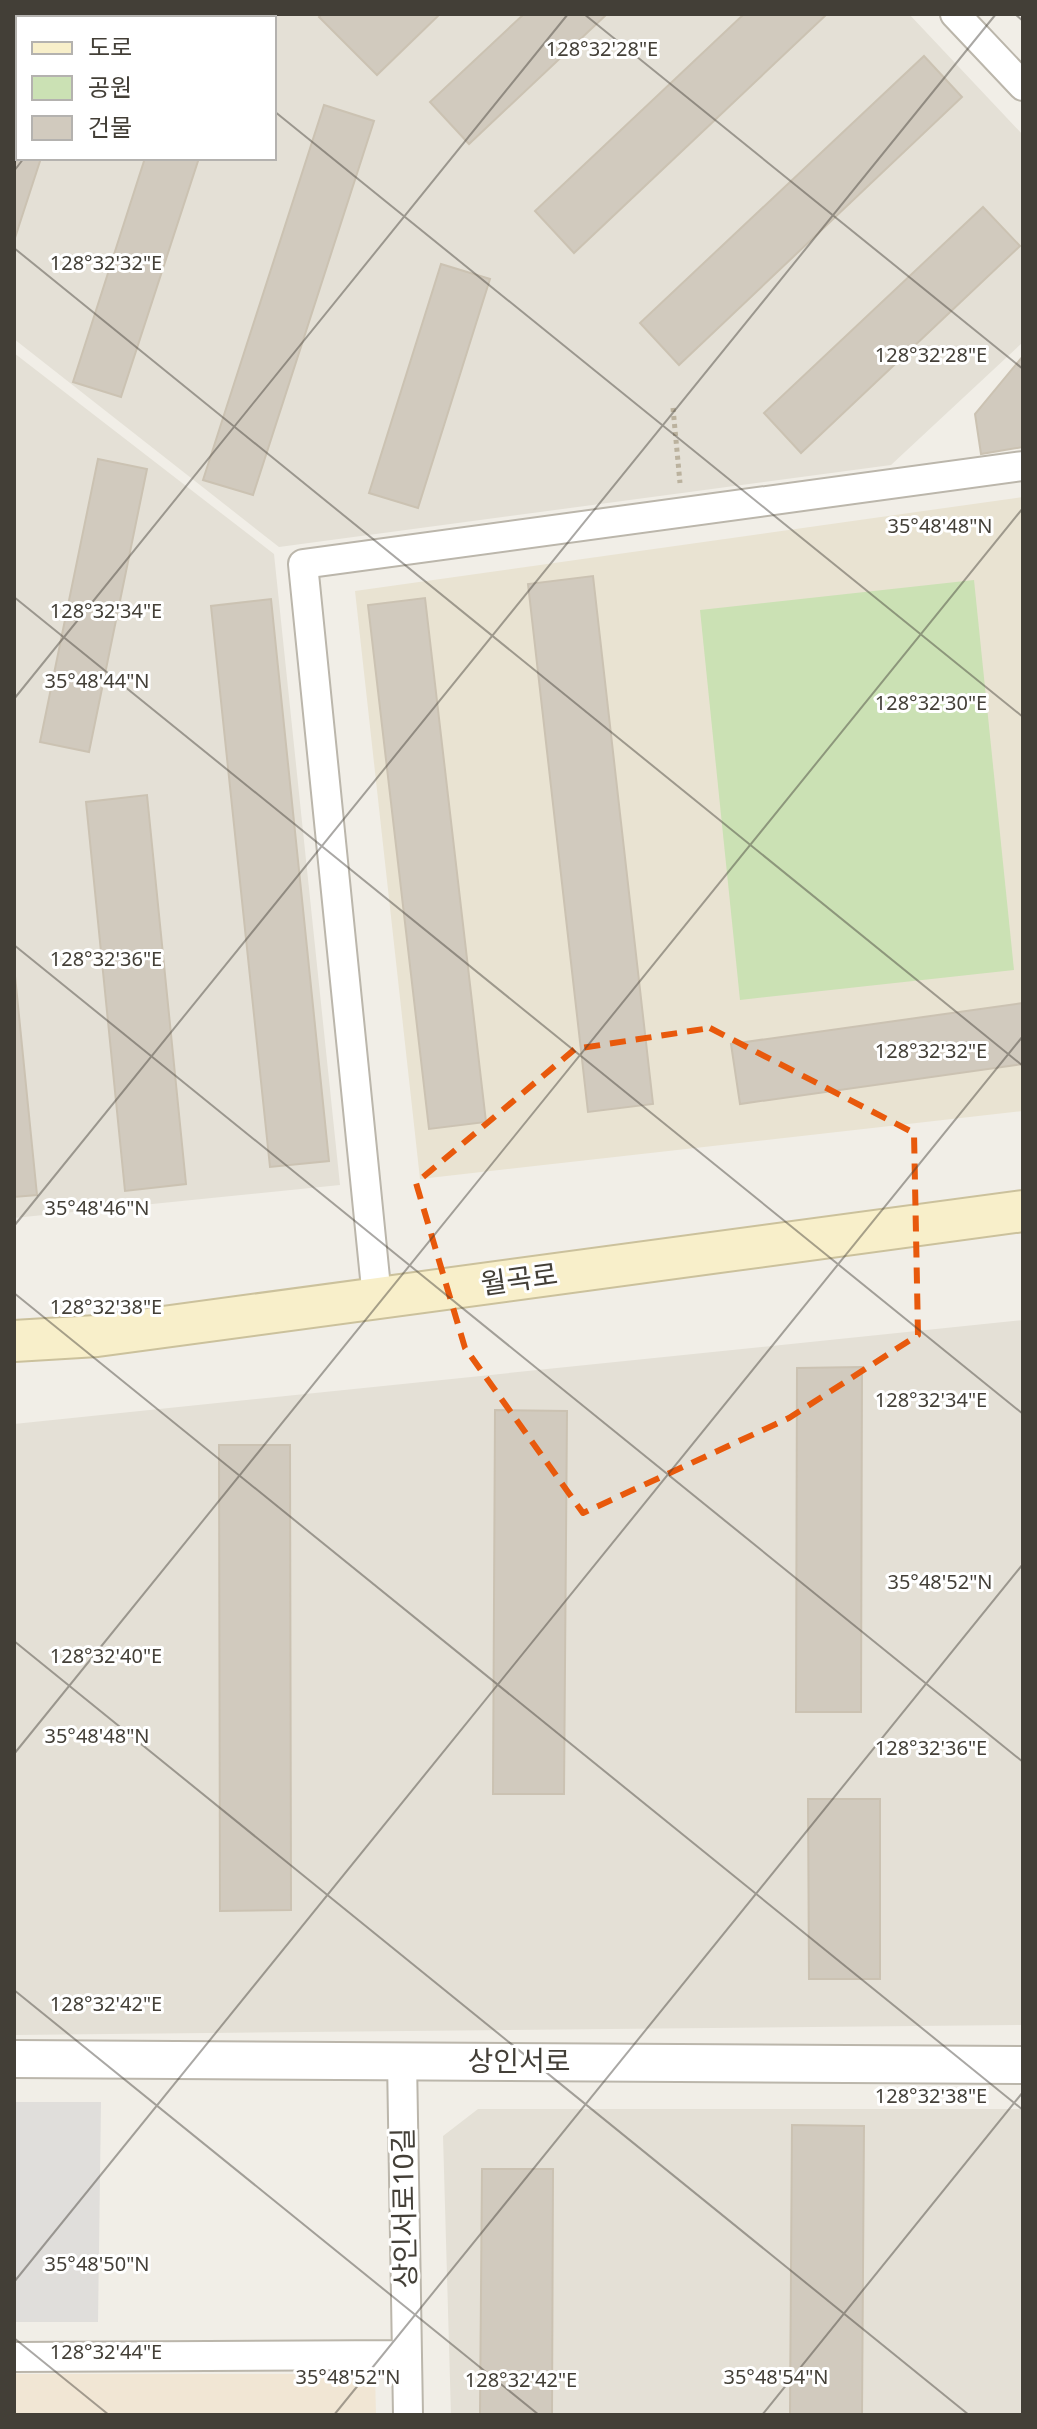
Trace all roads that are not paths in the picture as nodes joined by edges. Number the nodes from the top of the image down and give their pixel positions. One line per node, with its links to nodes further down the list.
1 (955, 14): 2 (street)
2 (1023, 86)
3 (1023, 466): 5 (street)
4 (1023, 1211): 5 (main road, 월곡로)
5 (377, 1298): 6 (main road, 월곡로)
6 (14, 1341)
7 (14, 2059): 8 (street, 상인서로)
8 (402, 2060): 9 (street, 상인서로); 10 (street, 상인서로10길)
9 (1023, 2065)
10 (407, 2355): 11 (street); 12 (street, 상인서로10길)
11 (14, 2357)
12 (408, 2415)

